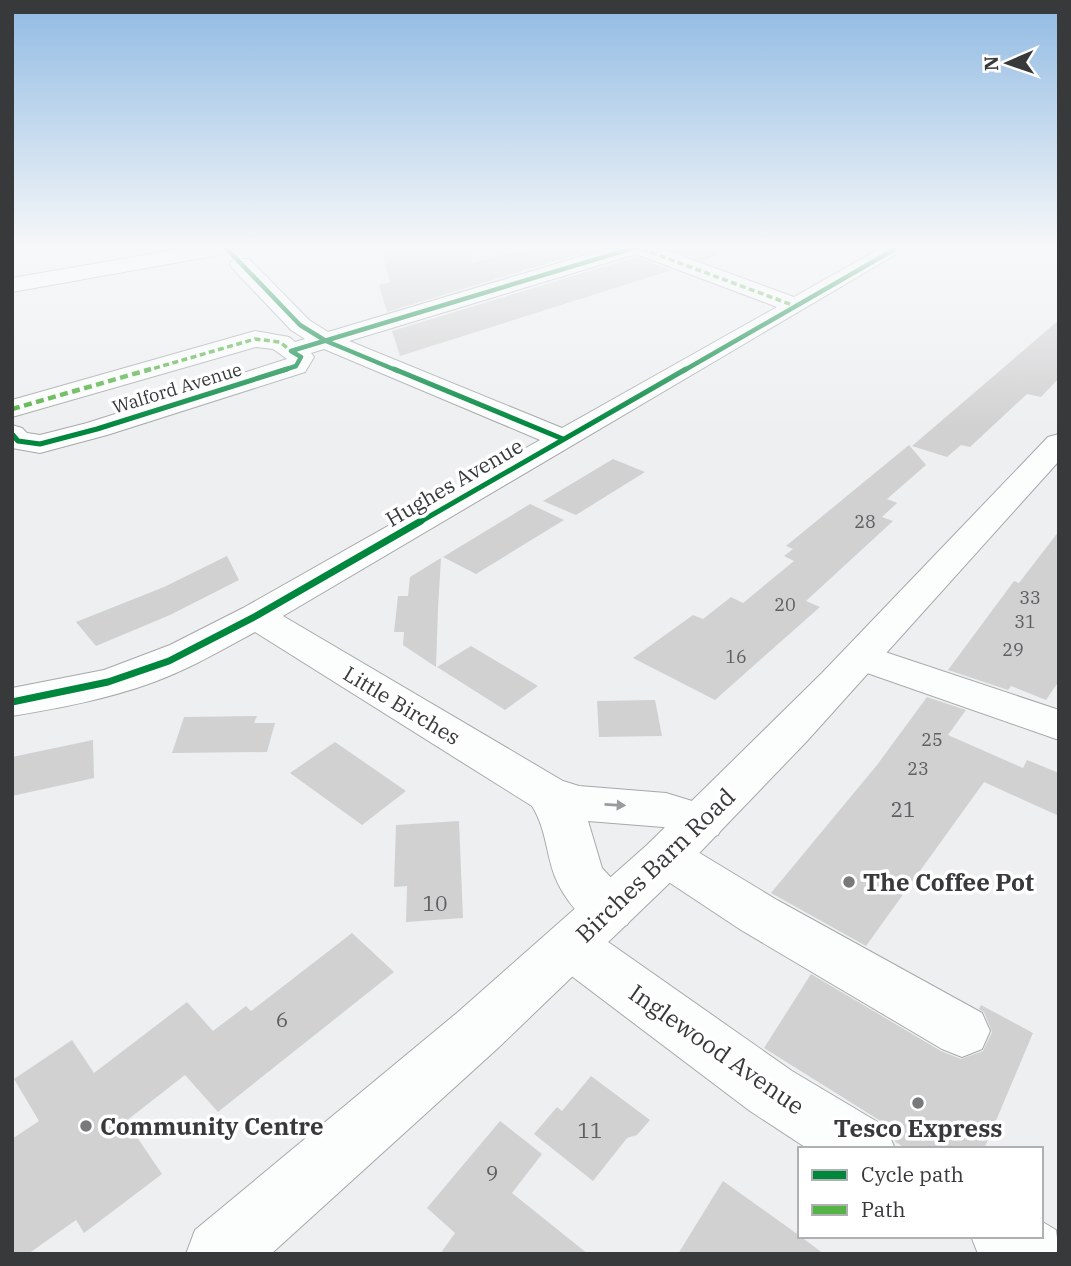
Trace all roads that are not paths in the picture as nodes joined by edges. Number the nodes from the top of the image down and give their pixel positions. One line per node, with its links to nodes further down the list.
1 (282, 308): 4 (street)
2 (435, 308): 4 (street)
3 (791, 308): 8 (street, Hughes Avenue)
4 (326, 341): 5 (street); 8 (street)
5 (292, 351): 6 (street, Walford Avenue); 7 (street, Walford Avenue)
6 (12, 409)
7 (12, 434)
8 (563, 439): 10 (street, Hughes Avenue)
9 (1059, 443): 11 (street, Birches Barn Road)
10 (256, 616): 12 (street, Hughes Avenue); 14 (street, Little Birches)
11 (861, 657): 13 (street); 15 (street, Birches Barn Road)
12 (12, 702)
13 (1059, 725)
14 (548, 794): 15 (street, Little Birches, one-way to 15); 16 (street, Little Birches)
15 (684, 839): 16 (street, Birches Barn Road); 17 (street, Little Birches)
16 (591, 928): 18 (street, Inglewood Avenue); 20 (street, Birches Barn Road)
17 (962, 1031)
18 (861, 1147)
19 (1007, 1238): 21 (street)
20 (219, 1254)
21 (1032, 1254)

